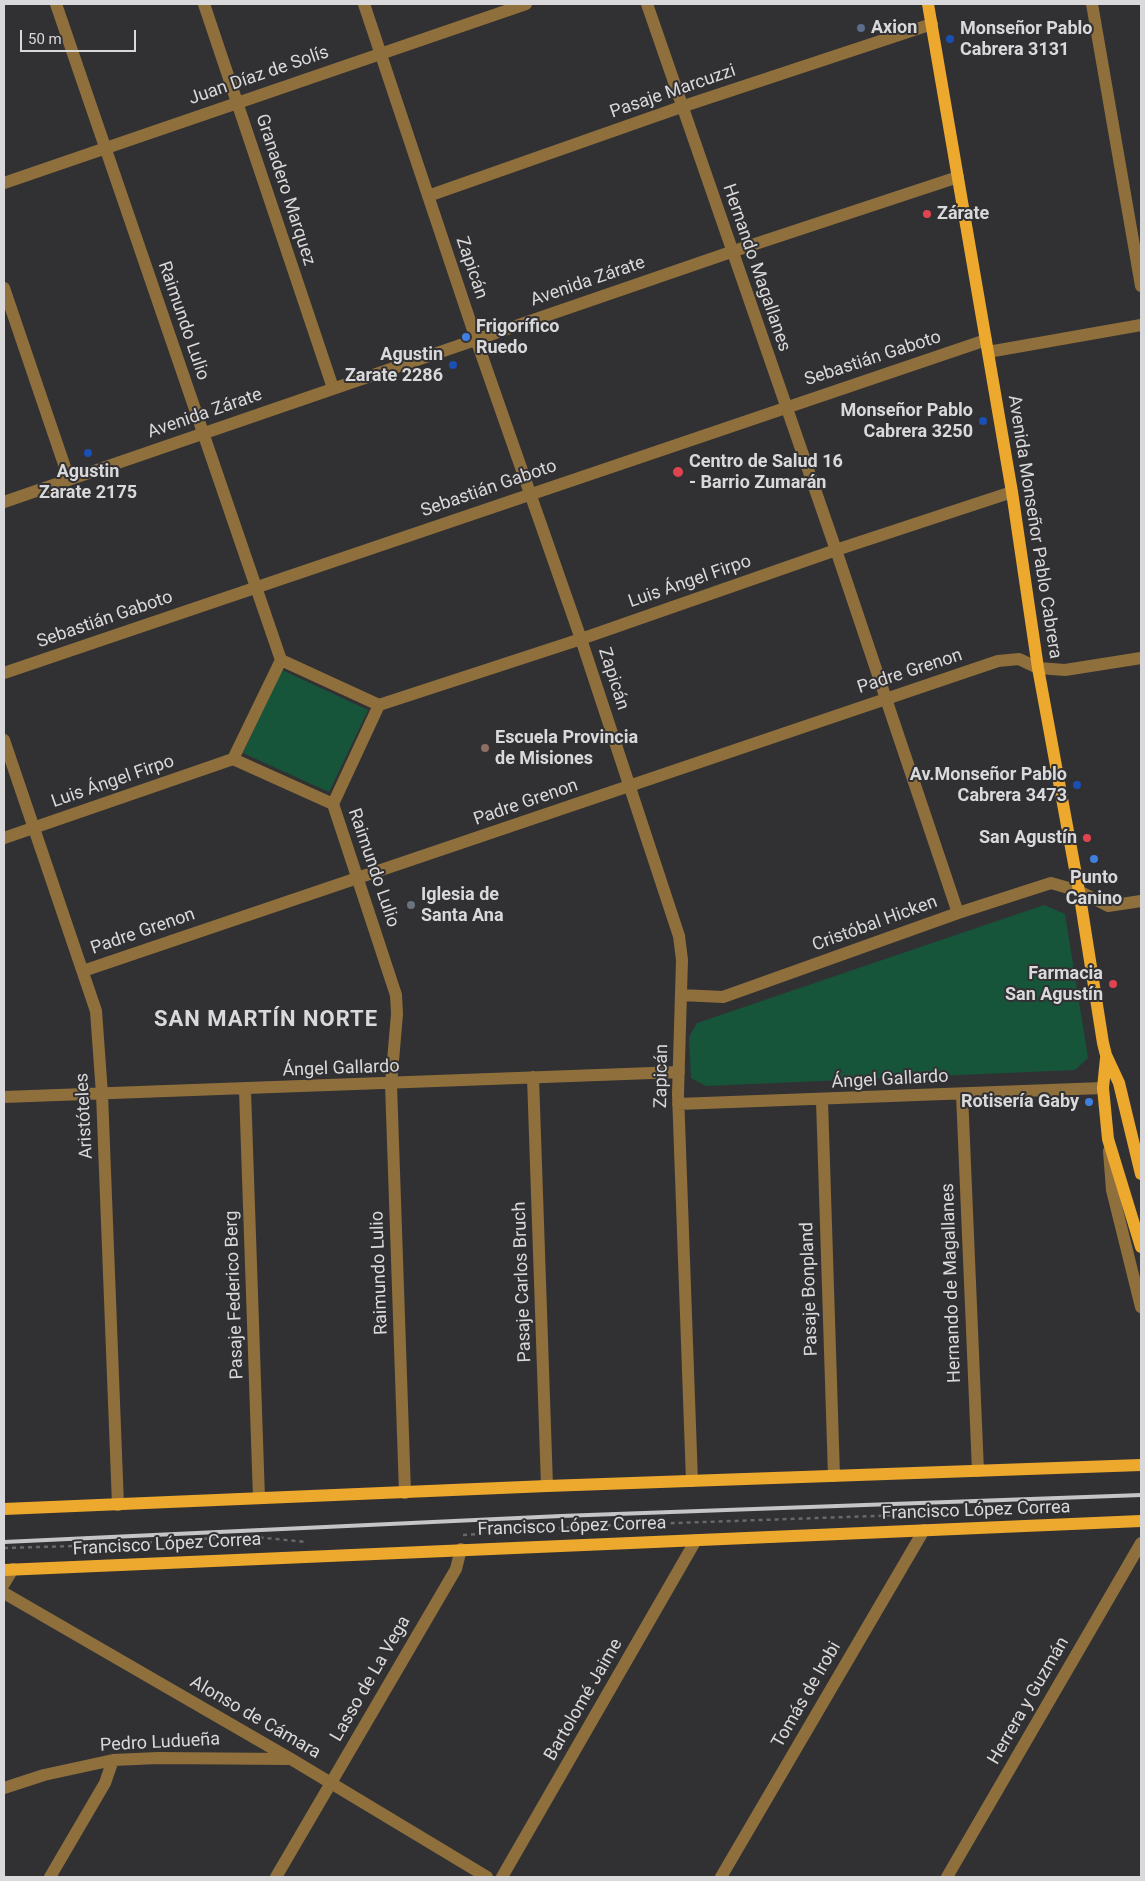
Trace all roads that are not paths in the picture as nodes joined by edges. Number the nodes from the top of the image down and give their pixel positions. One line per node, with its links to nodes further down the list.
1 (56, 4): 12 (street, Raimundo Lulio)
2 (204, 4): 10 (street, Granadero Marquez)
3 (364, 4): 9 (street, Zapicán)
4 (526, 4): 9 (street, Juan Díaz de Solís)
5 (647, 4): 11 (street, Hernando Magallanes)
6 (928, 4): 8 (main road, Avenida Monseñor Pablo Cabrera)
7 (1092, 4): 17 (street)
8 (932, 24): 11 (street, Pasaje Marcuzzi); 13 (main road, Avenida Monseñor Pablo Cabrera)
9 (380, 53): 10 (street, Juan Díaz de Solís); 15 (street, Zapicán)
10 (237, 102): 12 (street, Juan Díaz de Solís); 22 (street, Granadero Marquez)
11 (681, 107): 15 (street, Pasaje Marcuzzi); 16 (street, Hernando Magallanes)
12 (104, 148): 14 (street, Juan Díaz de Solís); 24 (street, Raimundo Lulio)
13 (958, 177): 16 (street, Avenida Zárate); 21 (main road, Avenida Monseñor Pablo Cabrera)
14 (4, 183)
15 (428, 196): 20 (street, Zapicán)
16 (731, 252): 20 (street, Avenida Zárate); 23 (street, Hernando Magallanes)
17 (1141, 286)
18 (4, 288): 25 (street)
19 (1141, 325): 21 (street, Sebastián Gaboto)
20 (476, 339): 22 (street, Avenida Zárate); 27 (street, Zapicán)
21 (987, 346): 23 (street, Sebastián Gaboto); 26 (main road, Avenida Monseñor Pablo Cabrera)
22 (333, 388): 24 (street, Avenida Zárate)
23 (786, 406): 27 (street, Sebastián Gaboto); 29 (street, Hernando Magallanes)
24 (202, 433): 25 (street, Avenida Zárate); 30 (street, Raimundo Lulio)
25 (69, 479): 28 (street, Avenida Zárate)
26 (1012, 492): 29 (street, Luis Ángel Firpo); 34 (main road, Avenida Monseñor Pablo Cabrera)
27 (529, 494): 30 (street, Sebastián Gaboto); 31 (street, Zapicán)
28 (4, 502)
29 (836, 550): 31 (street, Luis Ángel Firpo); 36 (street, Hernando Magallanes)
30 (255, 586): 33 (street, Raimundo Lulio); 35 (street, Sebastián Gaboto)
31 (581, 639): 37 (street, Luis Ángel Firpo); 40 (street, Zapicán)
32 (1141, 658): 34 (street, Padre Grenon)
33 (281, 660): 37 (street); 39 (street)
34 (1038, 668): 36 (street, Padre Grenon); 45 (main road, Avenida Monseñor Pablo Cabrera)
35 (4, 673)
36 (886, 698): 40 (street, Padre Grenon); 47 (street, Hernando Magallanes)
37 (379, 705): 41 (street)
38 (4, 740): 42 (street, Aristóteles)
39 (233, 759): 41 (street, Raimundo Lulio); 42 (street, Luis Ángel Firpo)
40 (630, 786): 44 (street, Padre Grenon); 49 (street, Zapicán)
41 (334, 804): 44 (street, Raimundo Lulio)
42 (33, 828): 43 (street, Luis Ángel Firpo); 48 (street, Aristóteles)
43 (4, 838)
44 (359, 878): 48 (street, Padre Grenon); 53 (street, Raimundo Lulio)
45 (1079, 891): 46 (street, Cristóbal Hicken); 47 (street, Cristóbal Hicken); 50 (main road, Avenida Monseñor Pablo Cabrera)
46 (1141, 901)
47 (958, 913): 49 (street, Cristóbal Hicken)
48 (82, 971): 56 (street, Aristóteles)
49 (681, 995): 51 (street, Zapicán)
50 (1106, 1055): 54 (main road, Avenida Monseñor Pablo Cabrera); 62 (main road, Avenida Monseñor Pablo Cabrera)
51 (679, 1072): 52 (street, Ángel Gallardo); 60 (street, Zapicán)
52 (533, 1077): 53 (street, Ángel Gallardo); 70 (street, Pasaje Carlos Bruch)
53 (391, 1084): 55 (street, Ángel Gallardo); 71 (street, Raimundo Lulio)
54 (1103, 1088): 57 (street, Ángel Gallardo); 61 (main road, Avenida Monseñor Pablo Cabrera)
55 (245, 1090): 56 (street, Ángel Gallardo); 72 (street, Pasaje Federico Berg)
56 (102, 1094): 58 (street, Ángel Gallardo); 73 (street, Aristóteles)
57 (962, 1094): 59 (street, Ángel Gallardo); 67 (street, Hernando de Magallanes)
58 (4, 1097)
59 (822, 1100): 60 (street, Ángel Gallardo); 68 (street, Pasaje Bonpland)
60 (678, 1104): 69 (street, Zapicán)
61 (1108, 1139): 64 (main road, Avenida Monseñor Pablo Cabrera); 65 (street, Avenida Monseñor Pablo Cabrera)
62 (1139, 1164): 63 (main road, Avenida Monseñor Pablo Cabrera)
63 (1141, 1174)
64 (1141, 1247)
65 (1141, 1307)
66 (1141, 1465): 67 (main road)
67 (978, 1471): 68 (main road)
68 (834, 1476): 69 (main road)
69 (692, 1481): 70 (main road)
70 (547, 1486): 71 (main road)
71 (405, 1494): 72 (main road)
72 (260, 1498): 73 (main road)
73 (118, 1506): 74 (main road)
74 (4, 1509)
75 (1141, 1521): 76 (main road, Francisco López Correa)
76 (924, 1530): 77 (main road, Francisco López Correa); 91 (street, Tomás de Irobi)
77 (696, 1540): 79 (main road, Francisco López Correa); 90 (street, Bartolomé Jaime)
78 (1141, 1542): 92 (street, Herrera y Guzmán)
79 (461, 1549): 80 (main road, Francisco López Correa); 85 (street, Lasso de La Vega)
80 (8, 1569): 81 (street)
81 (4, 1584)
82 (4, 1593): 83 (street, Alonso de Cámara)
83 (291, 1759): 84 (street, Pedro Ludueña); 85 (street, Alonso de Cámara)
84 (113, 1760): 86 (street, Pedro Ludueña); 87 (street)
85 (331, 1783): 88 (street, Lasso de La Vega); 89 (street, Alonso de Cámara)
86 (4, 1788)
87 (50, 1877)
88 (276, 1877)
89 (488, 1877)
90 (502, 1877)
91 (721, 1877)
92 (947, 1877)

